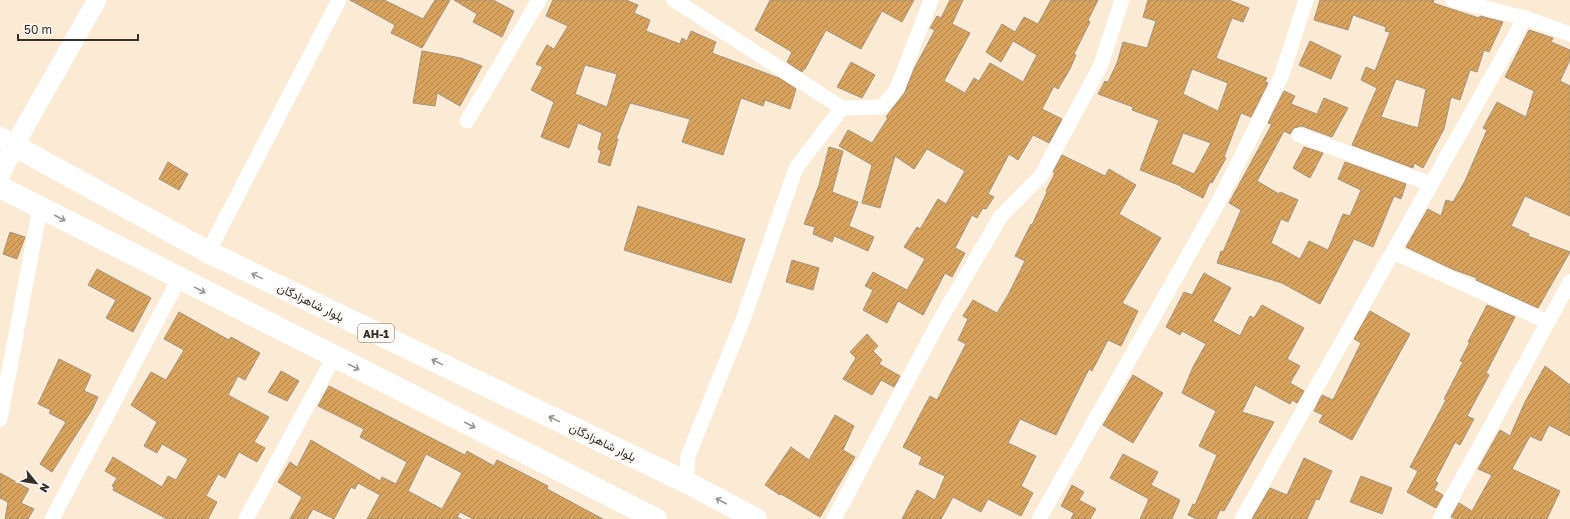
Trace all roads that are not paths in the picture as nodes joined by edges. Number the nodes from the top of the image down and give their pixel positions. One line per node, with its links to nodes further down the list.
1 (97, 0): 14 (street)
2 (339, 0): 19 (street)
3 (539, 0): 12 (street)
4 (674, 0): 11 (street)
5 (931, 0): 11 (street)
6 (1122, 0): 31 (street)
7 (1306, 0): 32 (street)
8 (1453, 0): 9 (street)
9 (1525, 18): 10 (street); 16 (street)
10 (1570, 34)
11 (842, 108): 26 (street)
12 (467, 121)
13 (1298, 136): 16 (street)
14 (7, 142): 15 (street); 19 (main road, بلوار شاهزادگان / AH-1)
15 (0, 178)
16 (1431, 184): 20 (street)
17 (0, 187): 18 (main road)
18 (40, 208): 21 (main road, one-way to 21); 25 (street)
19 (208, 252): 26 (main road, بلوار شاهزادگان / AH-1, one-way to 19)
20 (1393, 252): 23 (street); 33 (street)
21 (179, 279): 24 (main road, one-way to 24); 28 (street)
22 (1570, 282): 23 (street)
23 (1548, 322): 34 (street)
24 (334, 357): 27 (main road, one-way to 27); 29 (street)
25 (0, 419)
26 (686, 482): 30 (main road, بلوار شاهزادگان / AH-1, one-way to 26)
27 (650, 518)
28 (52, 519)
29 (246, 519)
30 (756, 519)
31 (834, 519)
32 (1039, 519)
33 (1242, 519)
34 (1440, 519)

